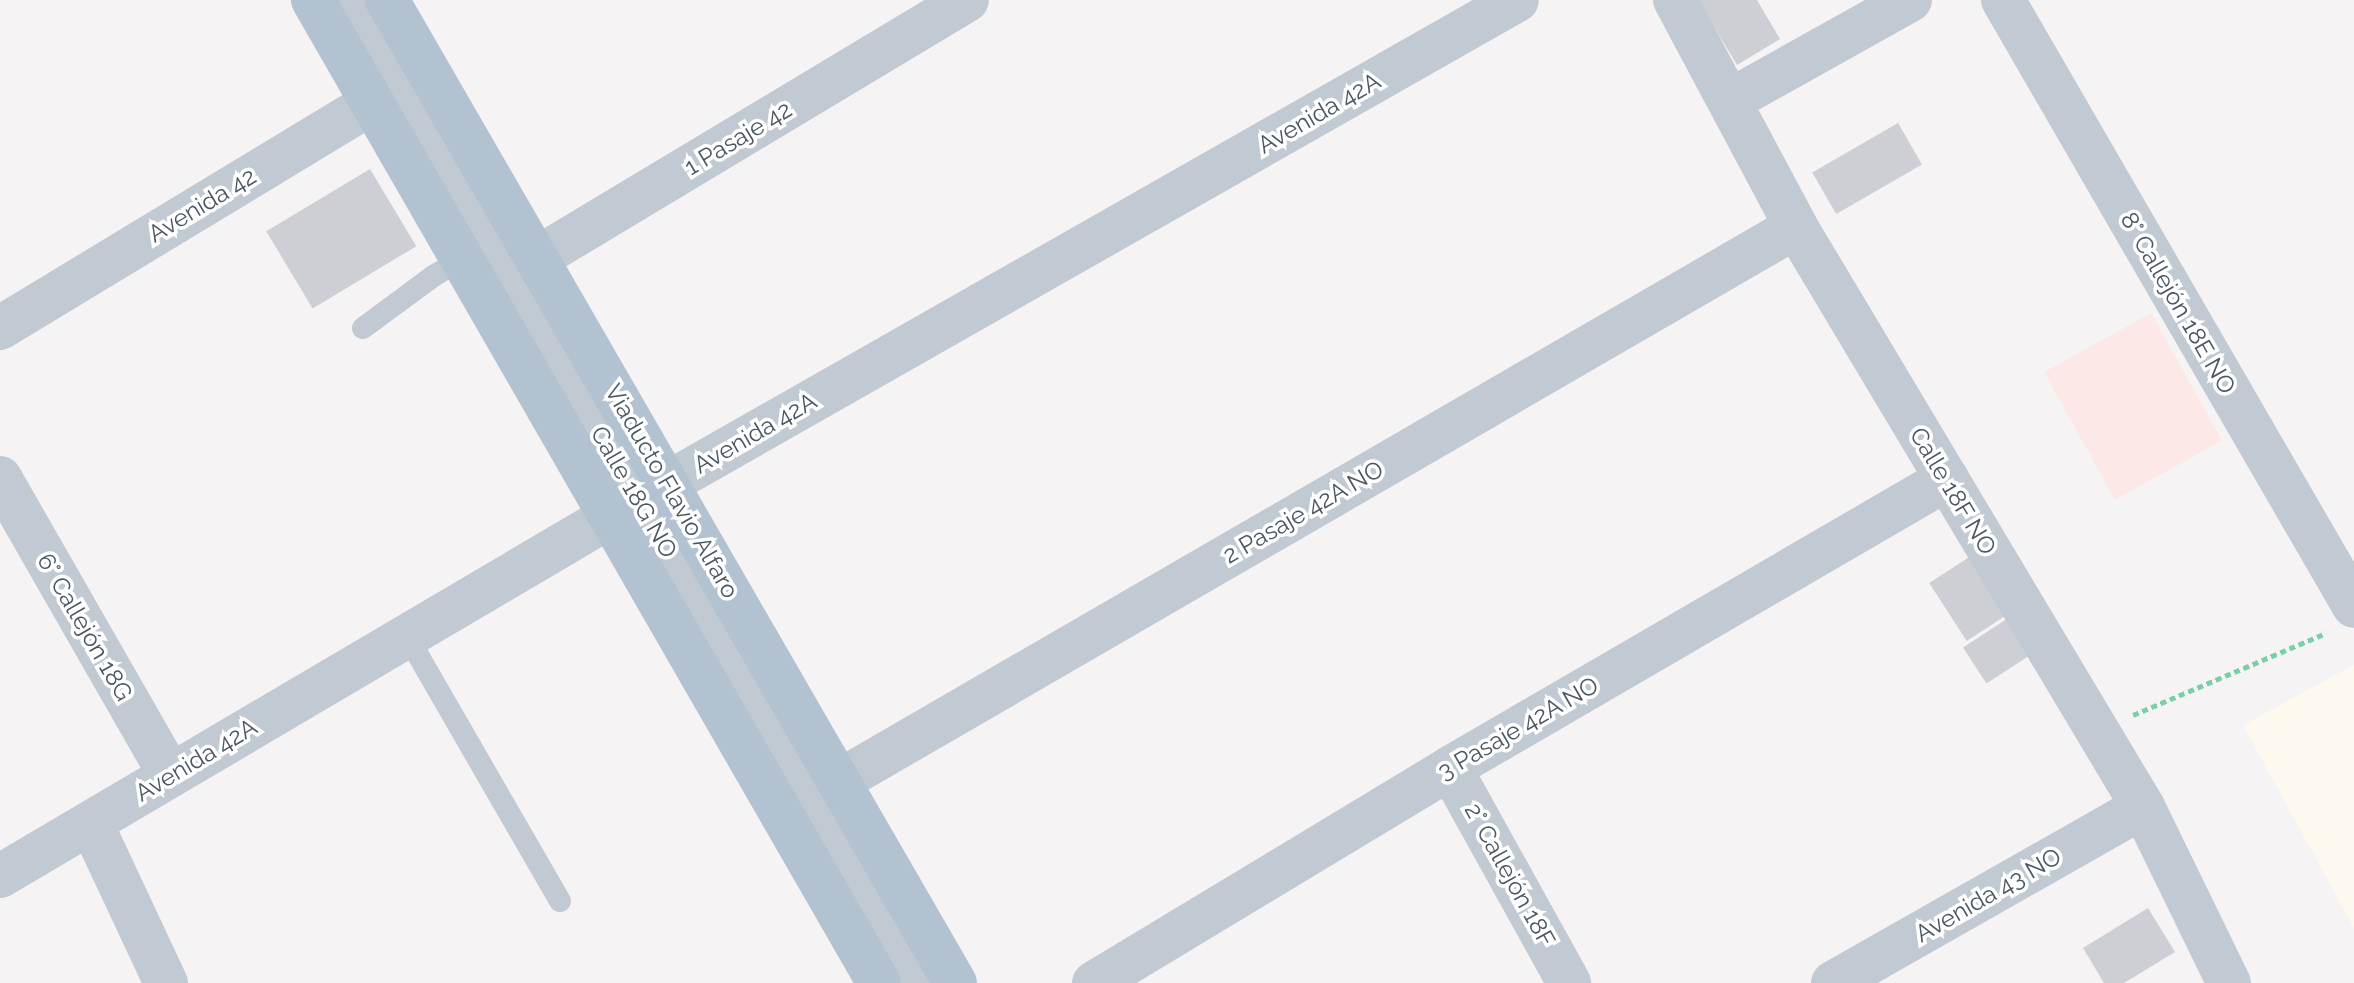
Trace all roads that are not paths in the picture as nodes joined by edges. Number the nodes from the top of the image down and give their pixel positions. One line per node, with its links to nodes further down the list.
1 (313, 0): 28 (main road, bridge)
2 (356, 0): 9 (street, Calle 18G NO)
3 (387, 0): 30 (main road, Viaducto Flavio Alfaro, bridge)
4 (967, 0): 12 (street, 1 Pasaje 42)
5 (1517, 0): 17 (street, Avenida 42A)
6 (1675, 0): 10 (street, Calle 18F NO)
7 (1910, 0): 10 (street)
8 (2003, 0): 18 (street, 8° Callejón 18E NO)
9 (404, 83): 12 (street, Calle 18G NO); 13 (street, Avenida 42)
10 (1731, 100): 11 (street, Calle 18F NO)
11 (1796, 227): 16 (street, Calle 18F NO); 22 (street, 2 Pasaje 42A NO)
12 (500, 259): 14 (lane); 17 (street, Calle 18G NO)
13 (0, 328)
14 (363, 328)
15 (0, 478): 21 (street, 6° Callejón 18G)
16 (1947, 479): 20 (street, 3 Pasaje 42A NO); 23 (street, Calle 18F NO)
17 (638, 500): 19 (street, Avenida 42A); 22 (street, Calle 18G NO)
18 (2347, 617)
19 (407, 636): 21 (street, Avenida 42A); 26 (lane)
20 (1450, 768): 31 (street, 3 Pasaje 42A NO); 32 (street, 2° Callejón 18F)
21 (170, 775): 24 (street, Avenida 42A)
22 (810, 798): 29 (street, Calle 18G NO)
23 (2143, 807): 33 (street, Avenida 43 NO); 34 (street, Calle 18F NO)
24 (91, 823): 25 (street, Avenida 42A); 27 (street)
25 (0, 876)
26 (560, 901)
27 (166, 983)
28 (879, 983)
29 (916, 983)
30 (955, 983)
31 (1094, 983)
32 (1569, 983)
33 (1833, 983)
34 (2229, 983)

